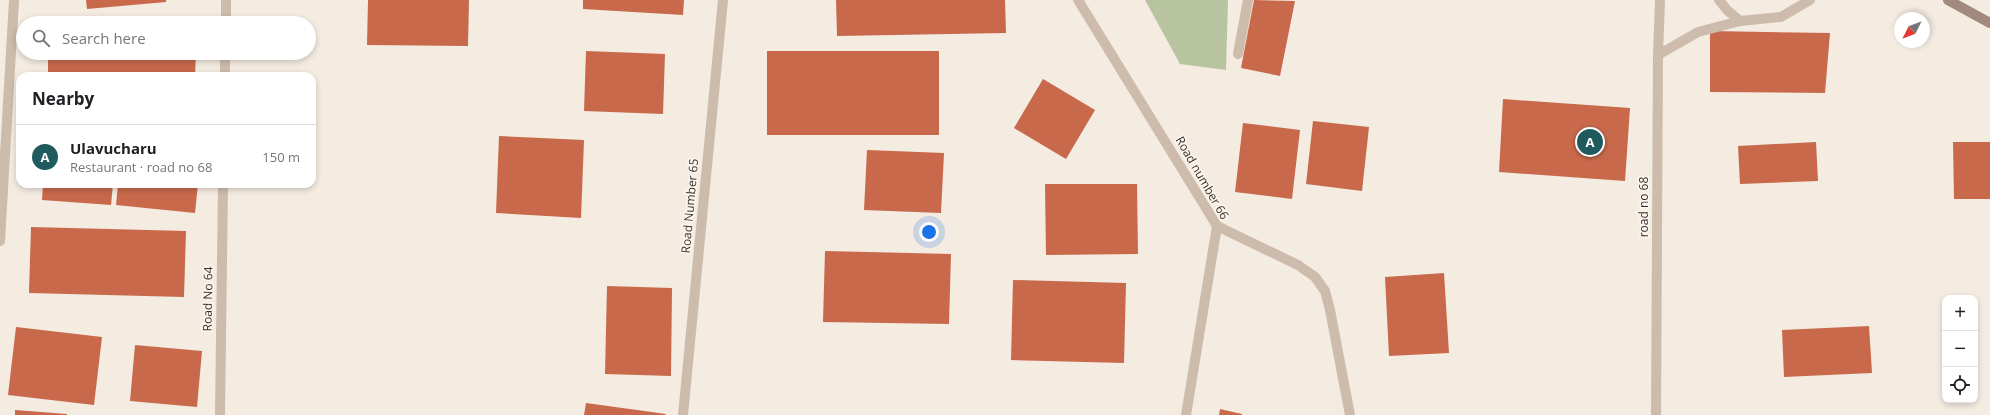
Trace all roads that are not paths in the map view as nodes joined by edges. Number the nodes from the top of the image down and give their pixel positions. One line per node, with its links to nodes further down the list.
1 (14, 0): 19 (street)
2 (226, 0): 10 (street)
3 (723, 0): 21 (street, Road Number 65)
4 (1078, 0): 18 (street, Road number 66)
5 (1248, 0): 13 (street)
6 (1660, 0): 14 (street, road no 68)
7 (1719, 0): 11 (street)
8 (1810, 0): 11 (street)
9 (1948, 0): 12 (main road)
10 (226, 16)
11 (1740, 21): 14 (street)
12 (1990, 23)
13 (1238, 54)
14 (1658, 55): 24 (street, road no 68)
15 (225, 60): 16 (street)
16 (225, 72)
17 (223, 188): 20 (street, Road No 64)
18 (1217, 226): 22 (street, Road number 66); 23 (street)
19 (0, 241)
20 (220, 415)
21 (683, 415)
22 (1186, 415)
23 (1350, 415)
24 (1656, 415)

